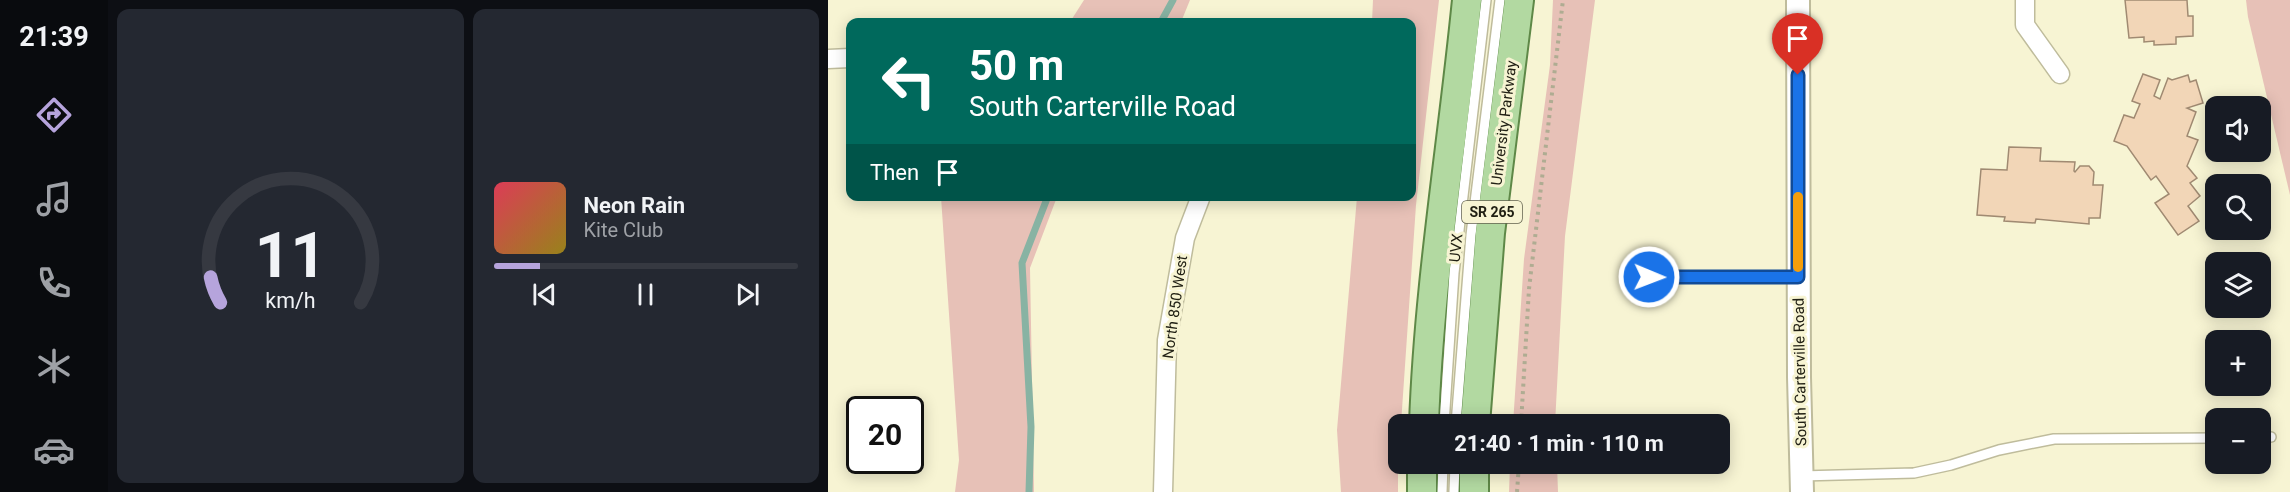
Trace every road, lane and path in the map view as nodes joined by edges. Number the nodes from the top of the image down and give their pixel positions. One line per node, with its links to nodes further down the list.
1 (1467, 0): 14 (main road, SR 265)
2 (1486, 0): 15 (lane, UVX)
3 (1500, 0): 16 (lane)
4 (1519, 0): 17 (main road, University Parkway / SR 265)
5 (1563, 0): 18 (path)
6 (1798, 0): 13 (street, South Carterville Road)
7 (2025, 0): 10 (street)
8 (846, 58): 9 (street)
9 (828, 59)
10 (2060, 74)
11 (1199, 201): 26 (street, North 850 West)
12 (1649, 277): 13 (lane)
13 (1798, 277): 25 (street, South Carterville Road)
14 (1425, 414)
15 (1445, 414)
16 (1457, 414)
17 (1476, 414)
18 (1522, 414)
19 (2205, 438): 25 (lane)
20 (1422, 474): 27 (main road)
21 (1443, 474): 28 (lane)
22 (1455, 474): 29 (lane)
23 (1474, 474): 30 (main road)
24 (1518, 474): 31 (path)
25 (1802, 484)
26 (1163, 492)
27 (1422, 492)
28 (1442, 492)
29 (1454, 492)
30 (1474, 492)
31 (1517, 492)

